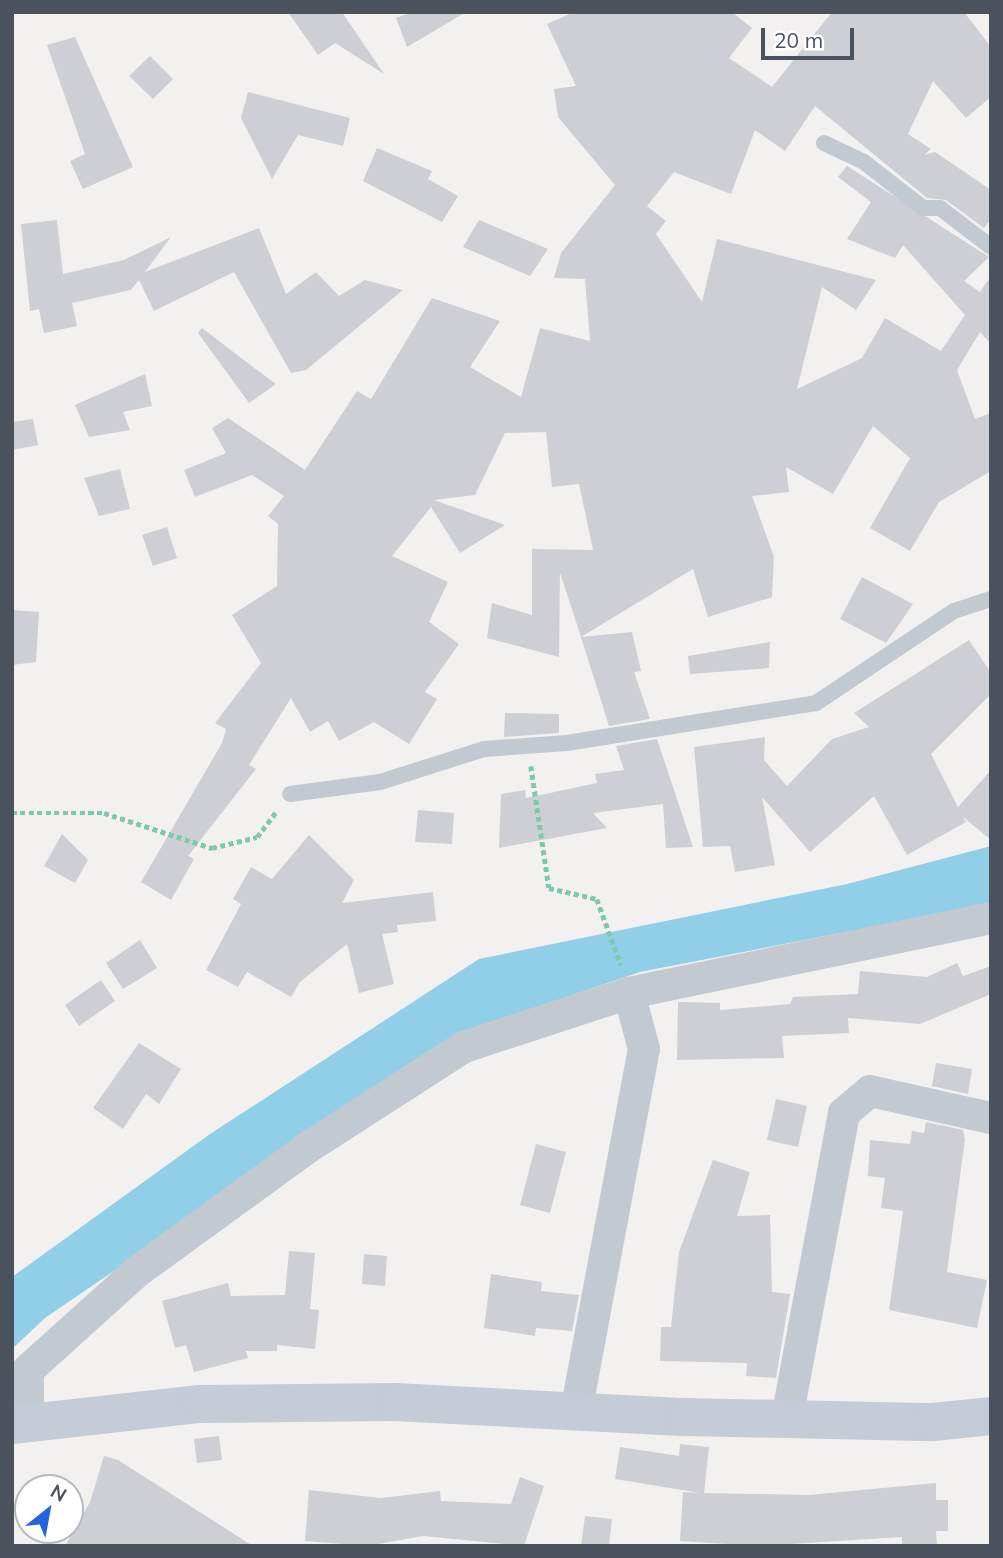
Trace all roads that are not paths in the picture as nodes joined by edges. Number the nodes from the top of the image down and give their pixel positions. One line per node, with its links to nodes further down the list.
1 (824, 143): 2 (lane)
2 (991, 247)
3 (991, 599): 4 (lane)
4 (290, 794)
5 (991, 918): 6 (street)
6 (629, 993): 8 (street); 11 (street)
7 (991, 1118): 10 (street)
8 (576, 1412): 10 (street); 11 (street)
9 (991, 1416): 10 (street)
10 (787, 1418)
11 (20, 1423)

